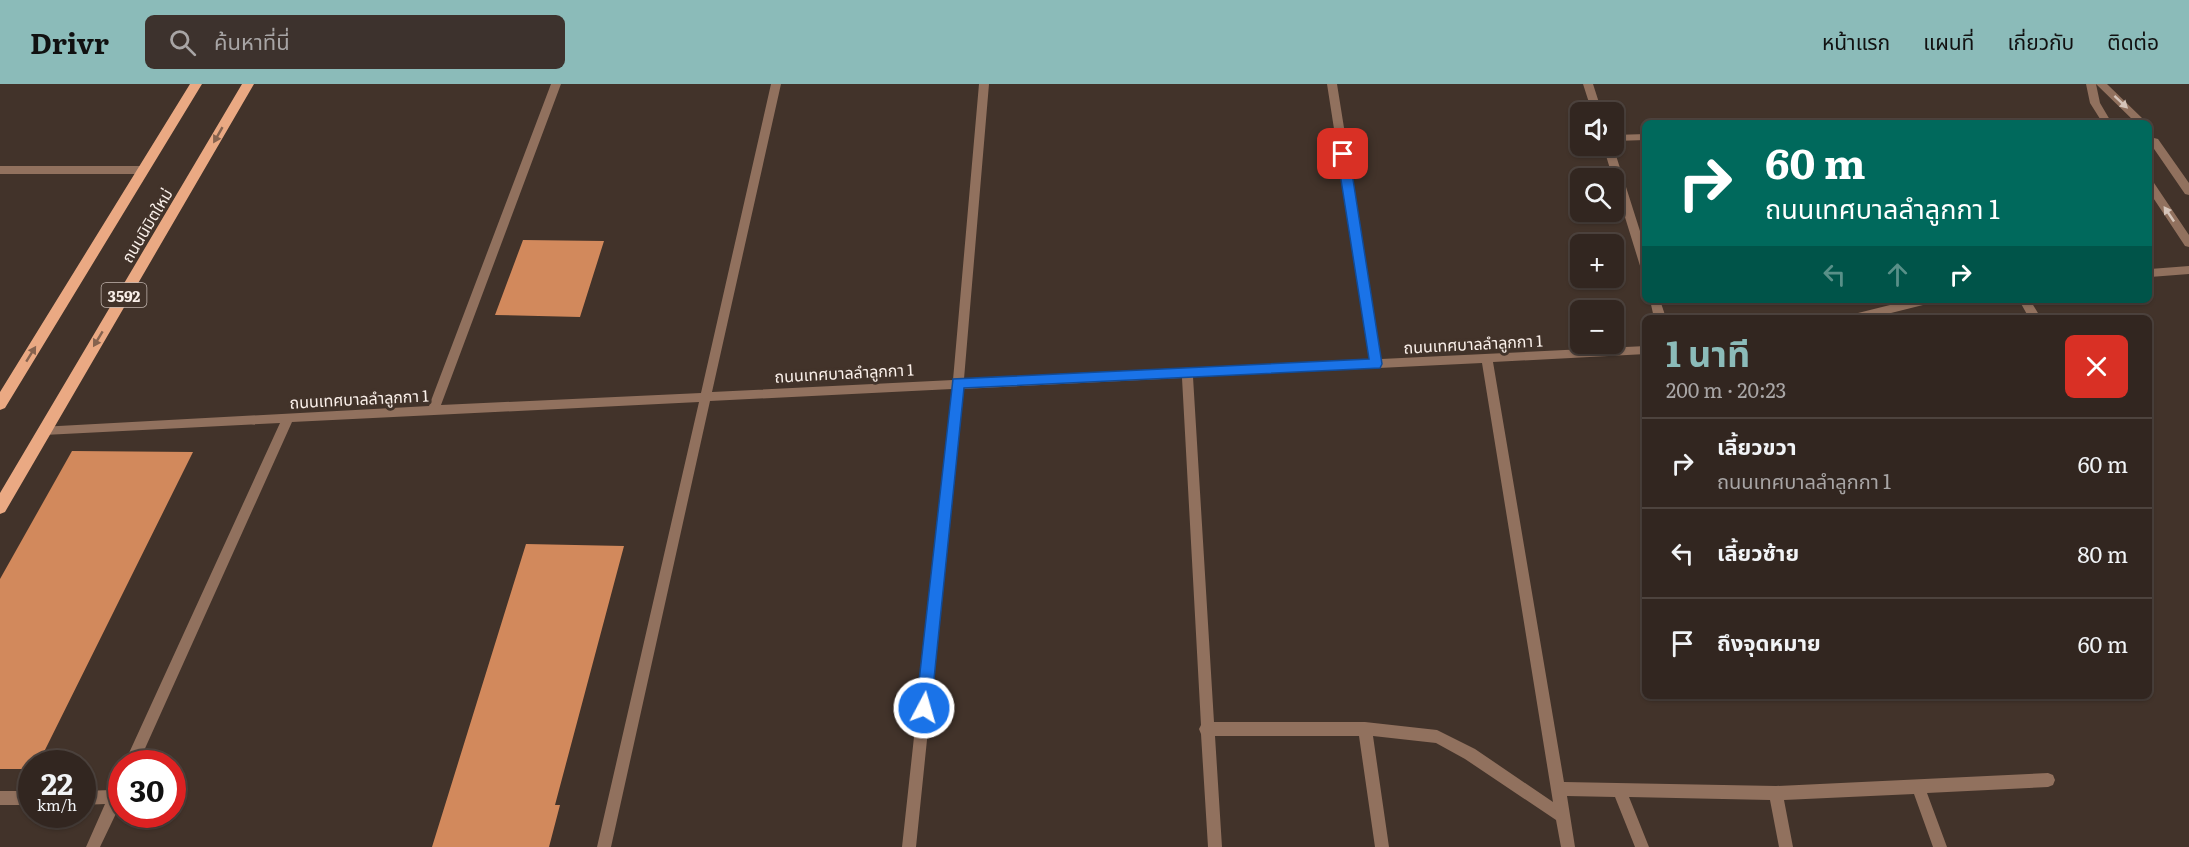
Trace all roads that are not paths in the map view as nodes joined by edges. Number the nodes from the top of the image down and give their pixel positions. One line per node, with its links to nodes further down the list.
1 (196, 84): 18 (main road, ถนนนิมิตใหม่ / 3592)
2 (248, 84): 36 (main road, ถนนนิมิตใหม่ / 3592, one-way to 36)
3 (556, 84): 34 (street)
4 (776, 84): 32 (street)
5 (984, 84): 31 (street)
6 (1332, 84): 29 (street)
7 (1588, 84): 10 (street)
8 (2091, 84): 11 (street)
9 (2101, 84): 12 (street, one-way to 12)
10 (1594, 102)
11 (2105, 120)
12 (2139, 120)
13 (1642, 136): 14 (street)
14 (1624, 137)
15 (2154, 141): 20 (street)
16 (1611, 156): 22 (street)
17 (0, 170): 18 (street)
18 (144, 170): 33 (main road, ถนนนิมิตใหม่ / 3592, one-way to 18)
19 (2152, 189): 21 (street, one-way to 19)
20 (2189, 191)
21 (2189, 243)
22 (1642, 256)
23 (2189, 270): 24 (street)
24 (2152, 273)
25 (1915, 303): 26 (street)
26 (1866, 315)
27 (1642, 350): 28 (street, ถนนเทศบาลลำลูกกา 1)
28 (1487, 359): 29 (street, ถนนเทศบาลลำลูกกา 1); 43 (street)
29 (1376, 364): 30 (street, ถนนเทศบาลลำลูกกา 1)
30 (1187, 372): 31 (street, ถนนเทศบาลลำลูกกา 1); 38 (street)
31 (958, 383): 32 (street, ถนนเทศบาลลำลูกกา 1); 52 (street)
32 (704, 397): 34 (street, ถนนเทศบาลลำลูกกา 1); 51 (street)
33 (0, 404)
34 (433, 411): 35 (street, ถนนเทศบาลลำลูกกา 1)
35 (288, 418): 36 (street, ถนนเทศบาลลำลูกกา 1); 40 (street)
36 (44, 430): 37 (main road, ถนนนิมิตใหม่ / 3592)
37 (0, 507)
38 (1206, 729): 39 (street); 53 (street)
39 (1365, 729): 49 (street); 54 (street)
40 (137, 750)
41 (2048, 780): 42 (street)
42 (1918, 787): 45 (street); 58 (street)
43 (1560, 789): 44 (street); 49 (street)
44 (1618, 789): 45 (street); 56 (street)
45 (1776, 793): 57 (street)
46 (0, 798): 47 (street)
47 (18, 798)
48 (108, 813): 50 (street)
49 (1563, 817): 55 (street)
50 (93, 847)
51 (603, 847)
52 (909, 847)
53 (1215, 847)
54 (1382, 847)
55 (1568, 847)
56 (1642, 847)
57 (1786, 847)
58 (1940, 847)

